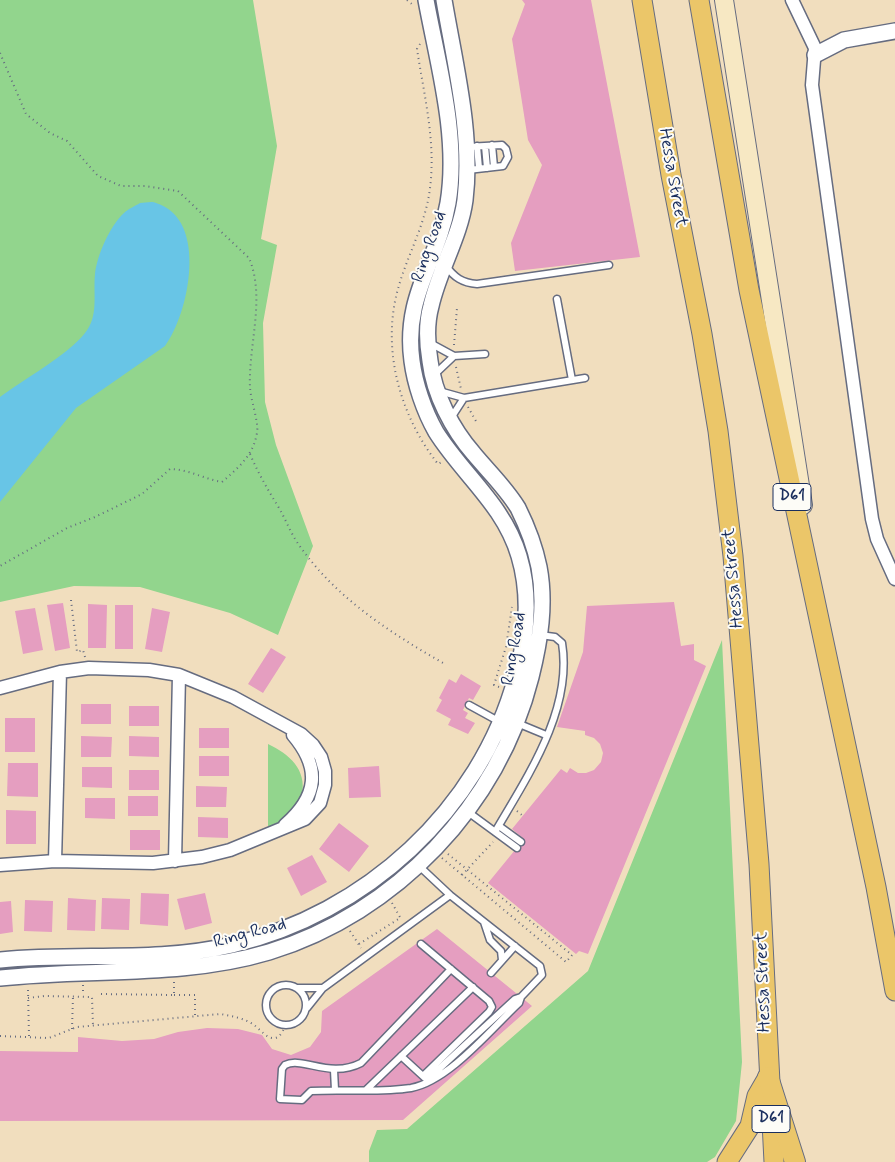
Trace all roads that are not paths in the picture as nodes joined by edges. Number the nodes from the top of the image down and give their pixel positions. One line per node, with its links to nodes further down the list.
1 (426, 0): 32 (street, Ring Road)
2 (444, 0): 11 (street, Ring Road)
3 (642, 0): 58 (main road, Hessa Street / D61)
4 (699, 0): 26 (main road, D61)
5 (724, 0): 26 (main road)
6 (792, 0): 8 (street)
7 (895, 31): 8 (street)
8 (815, 54): 25 (street)
9 (492, 145): 10 (lane); 12 (lane); 12 (lane)
10 (485, 146): 11 (lane); 12 (lane)
11 (472, 147): 13 (street, Ring Road)
12 (491, 167): 13 (lane)
13 (473, 169): 14 (street, Ring Road)
14 (445, 265): 15 (lane); 17 (street, Ring Road)
15 (609, 265)
16 (557, 299): 21 (lane)
17 (428, 342): 19 (lane); 22 (street, Ring Road)
18 (485, 354): 19 (lane)
19 (454, 356): 22 (lane)
20 (585, 378): 21 (lane)
21 (572, 380): 23 (lane)
22 (436, 383): 23 (lane); 24 (street, Ring Road)
23 (464, 398): 24 (lane)
24 (451, 420): 27 (street, Ring Road)
25 (895, 579)
26 (820, 631): 54 (main road, D61)
27 (540, 635): 33 (street, Ring Road); 34 (lane)
28 (60, 672): 29 (street); 30 (street); 38 (street)
29 (179, 675): 39 (street); 39 (street)
30 (0, 688)
31 (469, 705): 32 (lane)
32 (500, 722): 46 (street, Ring Road)
33 (517, 723): 34 (lane); 35 (street, Ring Road)
34 (546, 736): 36 (lane)
35 (468, 812): 37 (lane); 41 (street, Ring Road)
36 (499, 826): 37 (lane); 37 (lane)
37 (495, 832)
38 (55, 861): 39 (street); 40 (street)
39 (175, 861)
40 (0, 865)
41 (418, 865): 42 (lane); 50 (street, Ring Road)
42 (450, 895): 43 (lane); 52 (lane)
43 (484, 922): 45 (lane); 47 (lane)
44 (421, 944): 48 (lane)
45 (515, 946): 47 (lane); 59 (lane)
46 (0, 960)
47 (502, 960): 49 (lane)
48 (451, 969): 53 (lane); 57 (lane)
49 (491, 974)
50 (0, 978)
51 (297, 988): 52 (lane); 55 (lane); 55 (lane)
52 (323, 988): 55 (lane)
53 (473, 988): 56 (lane); 59 (lane)
54 (895, 991)
55 (306, 1008)
56 (401, 1056): 59 (lane); 61 (lane)
57 (334, 1070): 60 (lane); 60 (lane)
58 (768, 1077): 62 (main road); 63 (main road, Hessa Street / D61); 64 (highway)
59 (426, 1080): 61 (lane)
60 (335, 1090): 61 (lane)
61 (366, 1090)
62 (727, 1162)
63 (774, 1162)
64 (795, 1162)

